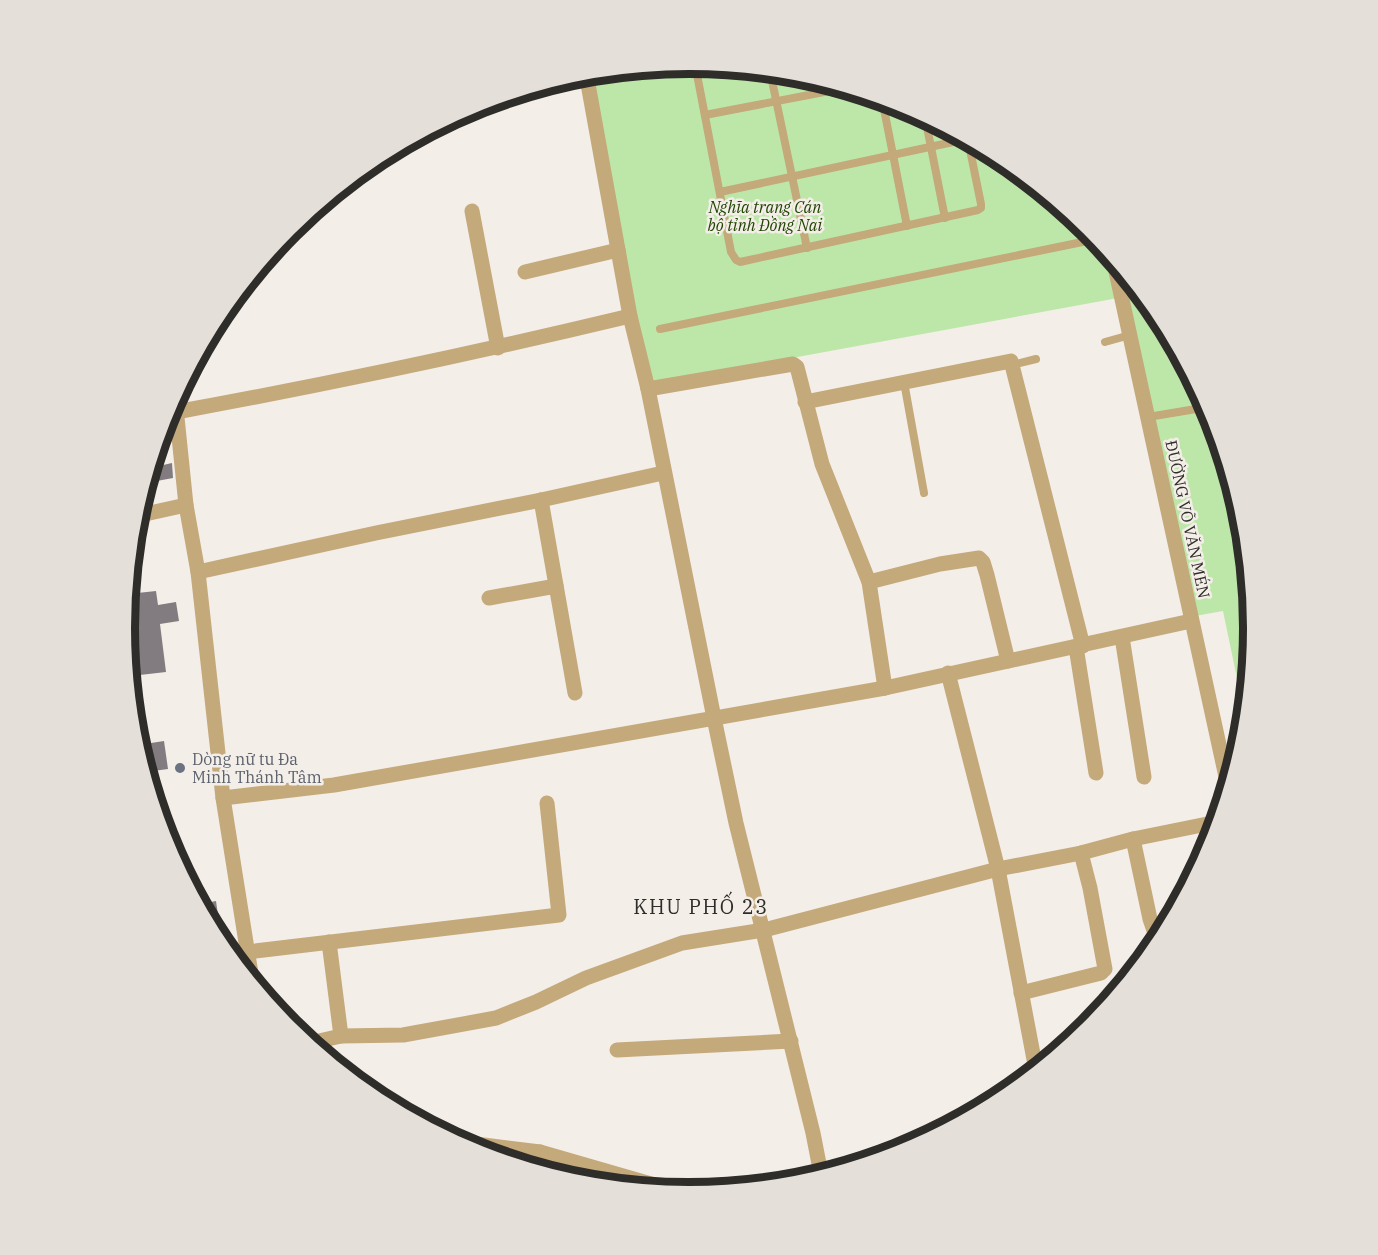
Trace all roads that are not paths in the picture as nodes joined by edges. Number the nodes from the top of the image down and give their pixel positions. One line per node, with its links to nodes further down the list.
1 (697, 74): 7 (lane)
2 (772, 80): 5 (lane)
3 (588, 83): 20 (street)
4 (828, 91): 5 (lane)
5 (776, 101): 7 (lane); 13 (lane)
6 (884, 110): 12 (lane)
7 (705, 115): 14 (lane)
8 (927, 128): 10 (lane)
9 (955, 142): 10 (lane)
10 (931, 147): 12 (lane); 16 (lane)
11 (970, 151): 16 (lane)
12 (893, 155): 13 (lane); 17 (lane)
13 (792, 176): 14 (lane); 19 (lane)
14 (720, 192): 19 (lane)
15 (472, 211): 27 (street)
16 (945, 218): 17 (lane)
17 (907, 226): 19 (lane)
18 (1086, 241): 24 (lane)
19 (807, 248)
20 (618, 250): 21 (street); 23 (street)
21 (525, 272)
22 (1117, 275): 25 (street, ĐƯỜNG VÕ VĂN MÉN)
23 (630, 316): 27 (street); 31 (street)
24 (660, 329)
25 (1130, 335): 26 (lane); 36 (street, ĐƯỜNG VÕ VĂN MÉN)
26 (1105, 342)
27 (498, 348): 33 (street)
28 (1036, 359): 29 (lane)
29 (1012, 365): 30 (street); 48 (street)
30 (904, 382): 32 (street); 38 (lane)
31 (648, 389): 32 (street); 37 (street)
32 (805, 402): 43 (street)
33 (182, 404)
34 (1198, 409): 36 (lane)
35 (177, 415): 40 (street)
36 (1148, 417): 46 (street, ĐƯỜNG VÕ VĂN MÉN)
37 (663, 473): 39 (street); 53 (street)
38 (924, 493)
39 (541, 500): 42 (street); 44 (street)
40 (186, 505): 41 (street); 42 (street)
41 (147, 514)
42 (198, 572): 57 (street)
43 (869, 582): 49 (street); 51 (street)
44 (556, 585): 45 (street); 52 (street)
45 (489, 598)
46 (1191, 621): 47 (street); 54 (street, ĐƯỜNG VÕ VĂN MÉN)
47 (1122, 637): 48 (street); 56 (street)
48 (1079, 646): 49 (street); 55 (street)
49 (1008, 661): 50 (street)
50 (948, 673): 51 (street); 62 (street)
51 (885, 688): 53 (street)
52 (575, 693)
53 (714, 718): 57 (street); 64 (street)
54 (1224, 770)
55 (1096, 773)
56 (1144, 777)
57 (223, 798): 66 (street)
58 (547, 803): 65 (street)
59 (1207, 824): 60 (street)
60 (1133, 839): 61 (street); 63 (street)
61 (1081, 853): 62 (street); 68 (street)
62 (998, 869): 64 (street); 68 (street)
63 (1154, 929)
64 (764, 930): 69 (street); 71 (street)
65 (329, 942): 66 (street); 69 (street)
66 (247, 952): 67 (street)
67 (249, 966)
68 (1021, 993): 73 (street)
69 (341, 1036): 70 (street)
70 (320, 1041)
71 (790, 1041): 72 (street); 77 (street)
72 (617, 1050)
73 (1034, 1060)
74 (497, 1147): 75 (street)
75 (540, 1152): 76 (street); 78 (street)
76 (542, 1162)
77 (819, 1166)
78 (630, 1178)

